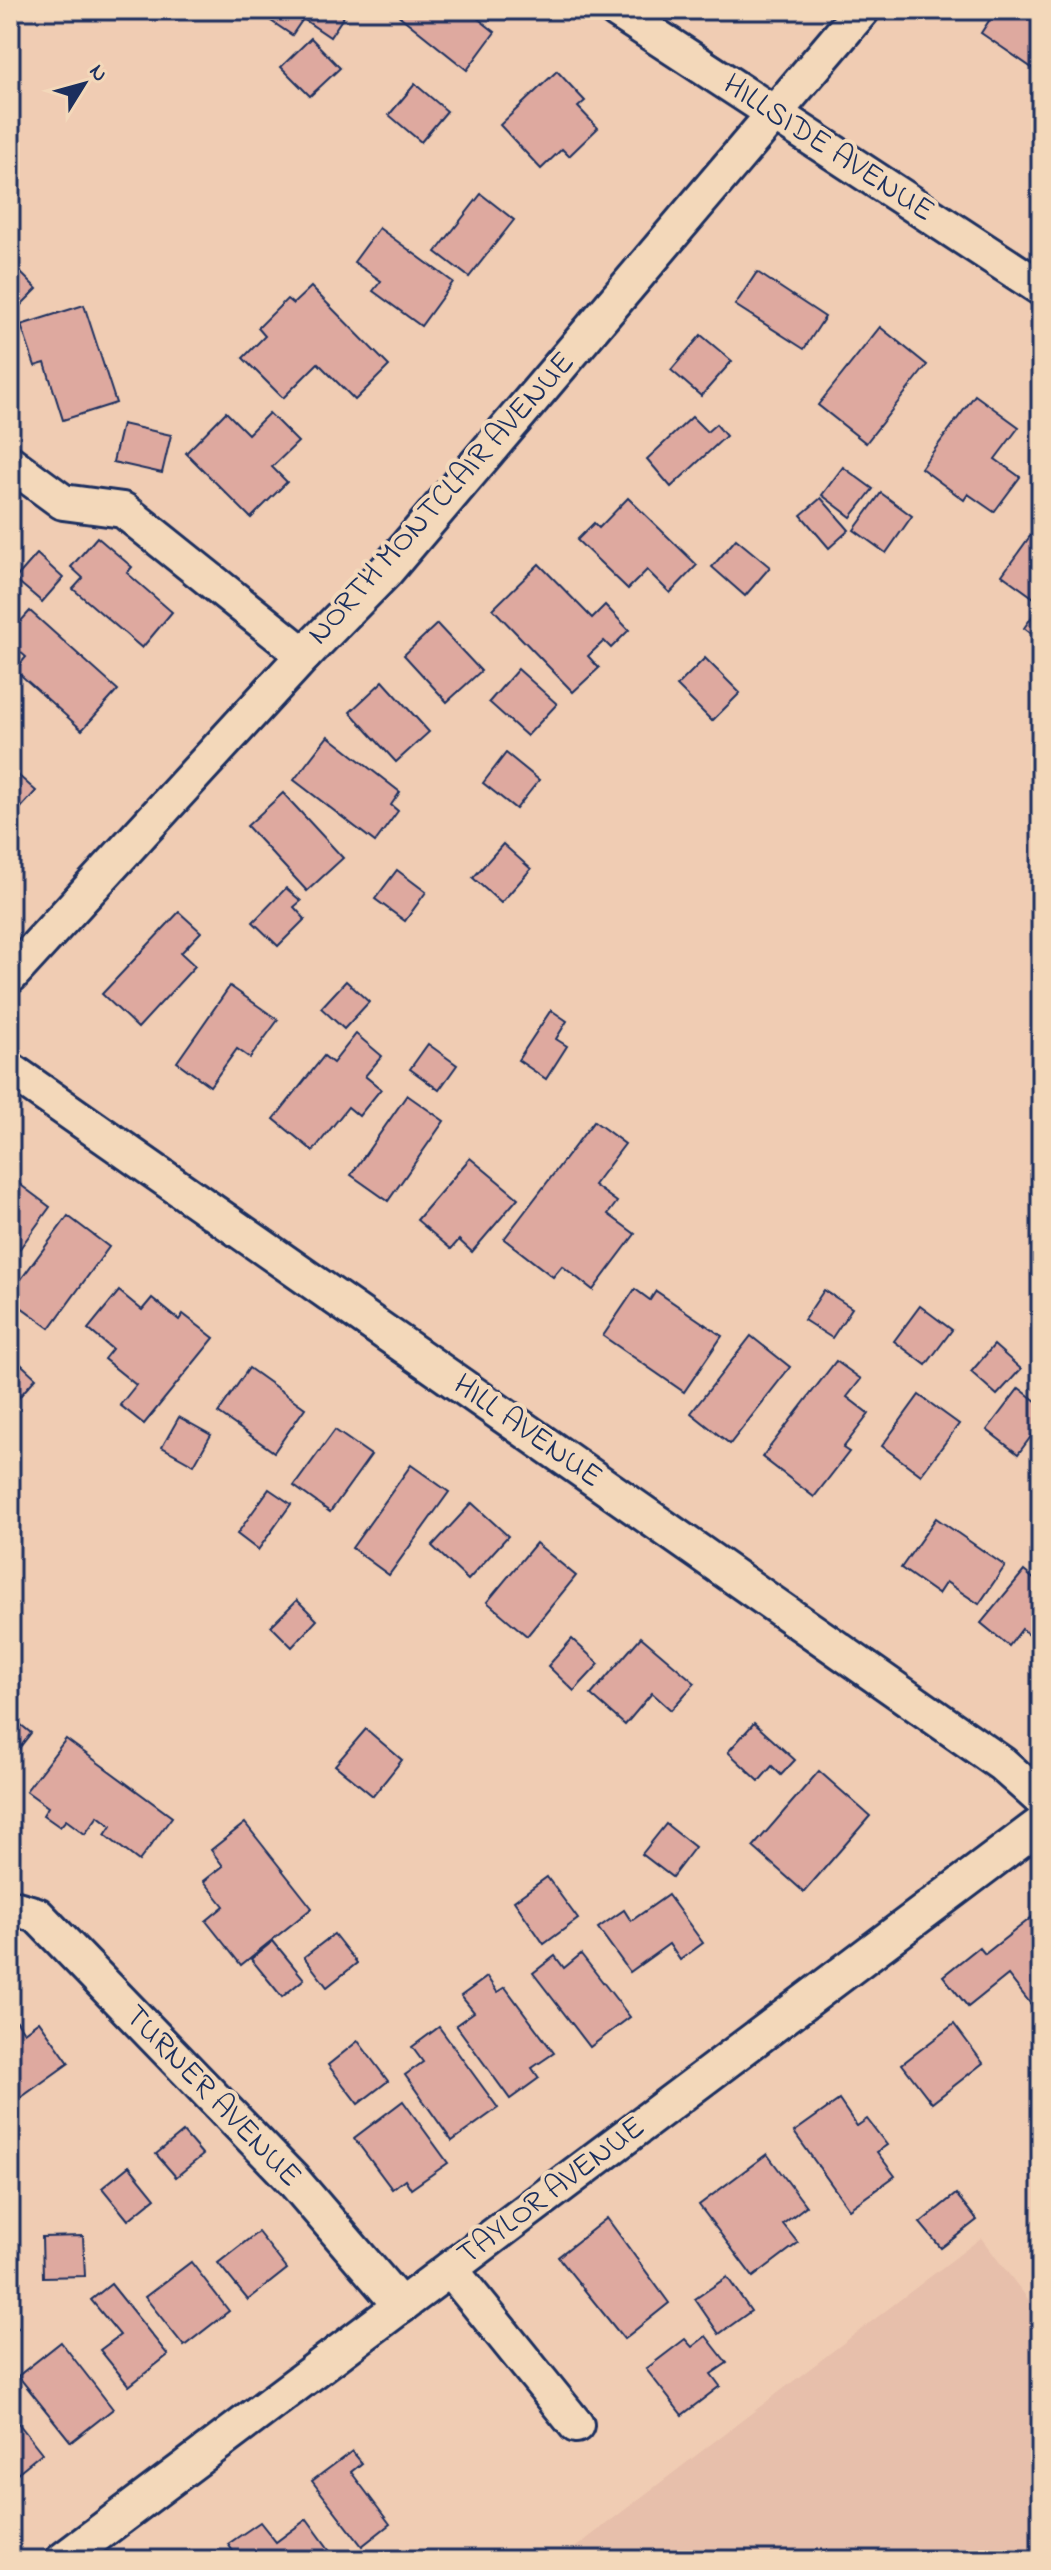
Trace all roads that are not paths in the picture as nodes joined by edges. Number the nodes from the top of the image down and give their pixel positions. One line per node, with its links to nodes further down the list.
1 (616, 10): 3 (street, HILLSIDE AVENUE)
2 (862, 10): 3 (street, NORTH MONTCLAIR AVENUE)
3 (774, 114): 4 (street, HILLSIDE AVENUE); 6 (street, NORTH MONTCLAIR AVENUE)
4 (1041, 288)
5 (10, 463): 6 (street)
6 (304, 655): 7 (street, NORTH MONTCLAIR AVENUE)
7 (10, 976)
8 (10, 1070): 9 (street, HILL AVENUE)
9 (1041, 1799)
10 (1041, 1824): 13 (street, TAYLOR AVENUE)
11 (24, 1911): 12 (street); 14 (street, TURNER AVENUE)
12 (10, 1936)
13 (450, 2269): 14 (street, TAYLOR AVENUE); 15 (street)
14 (401, 2306): 16 (street, TAYLOR AVENUE)
15 (576, 2425)
16 (63, 2560)

